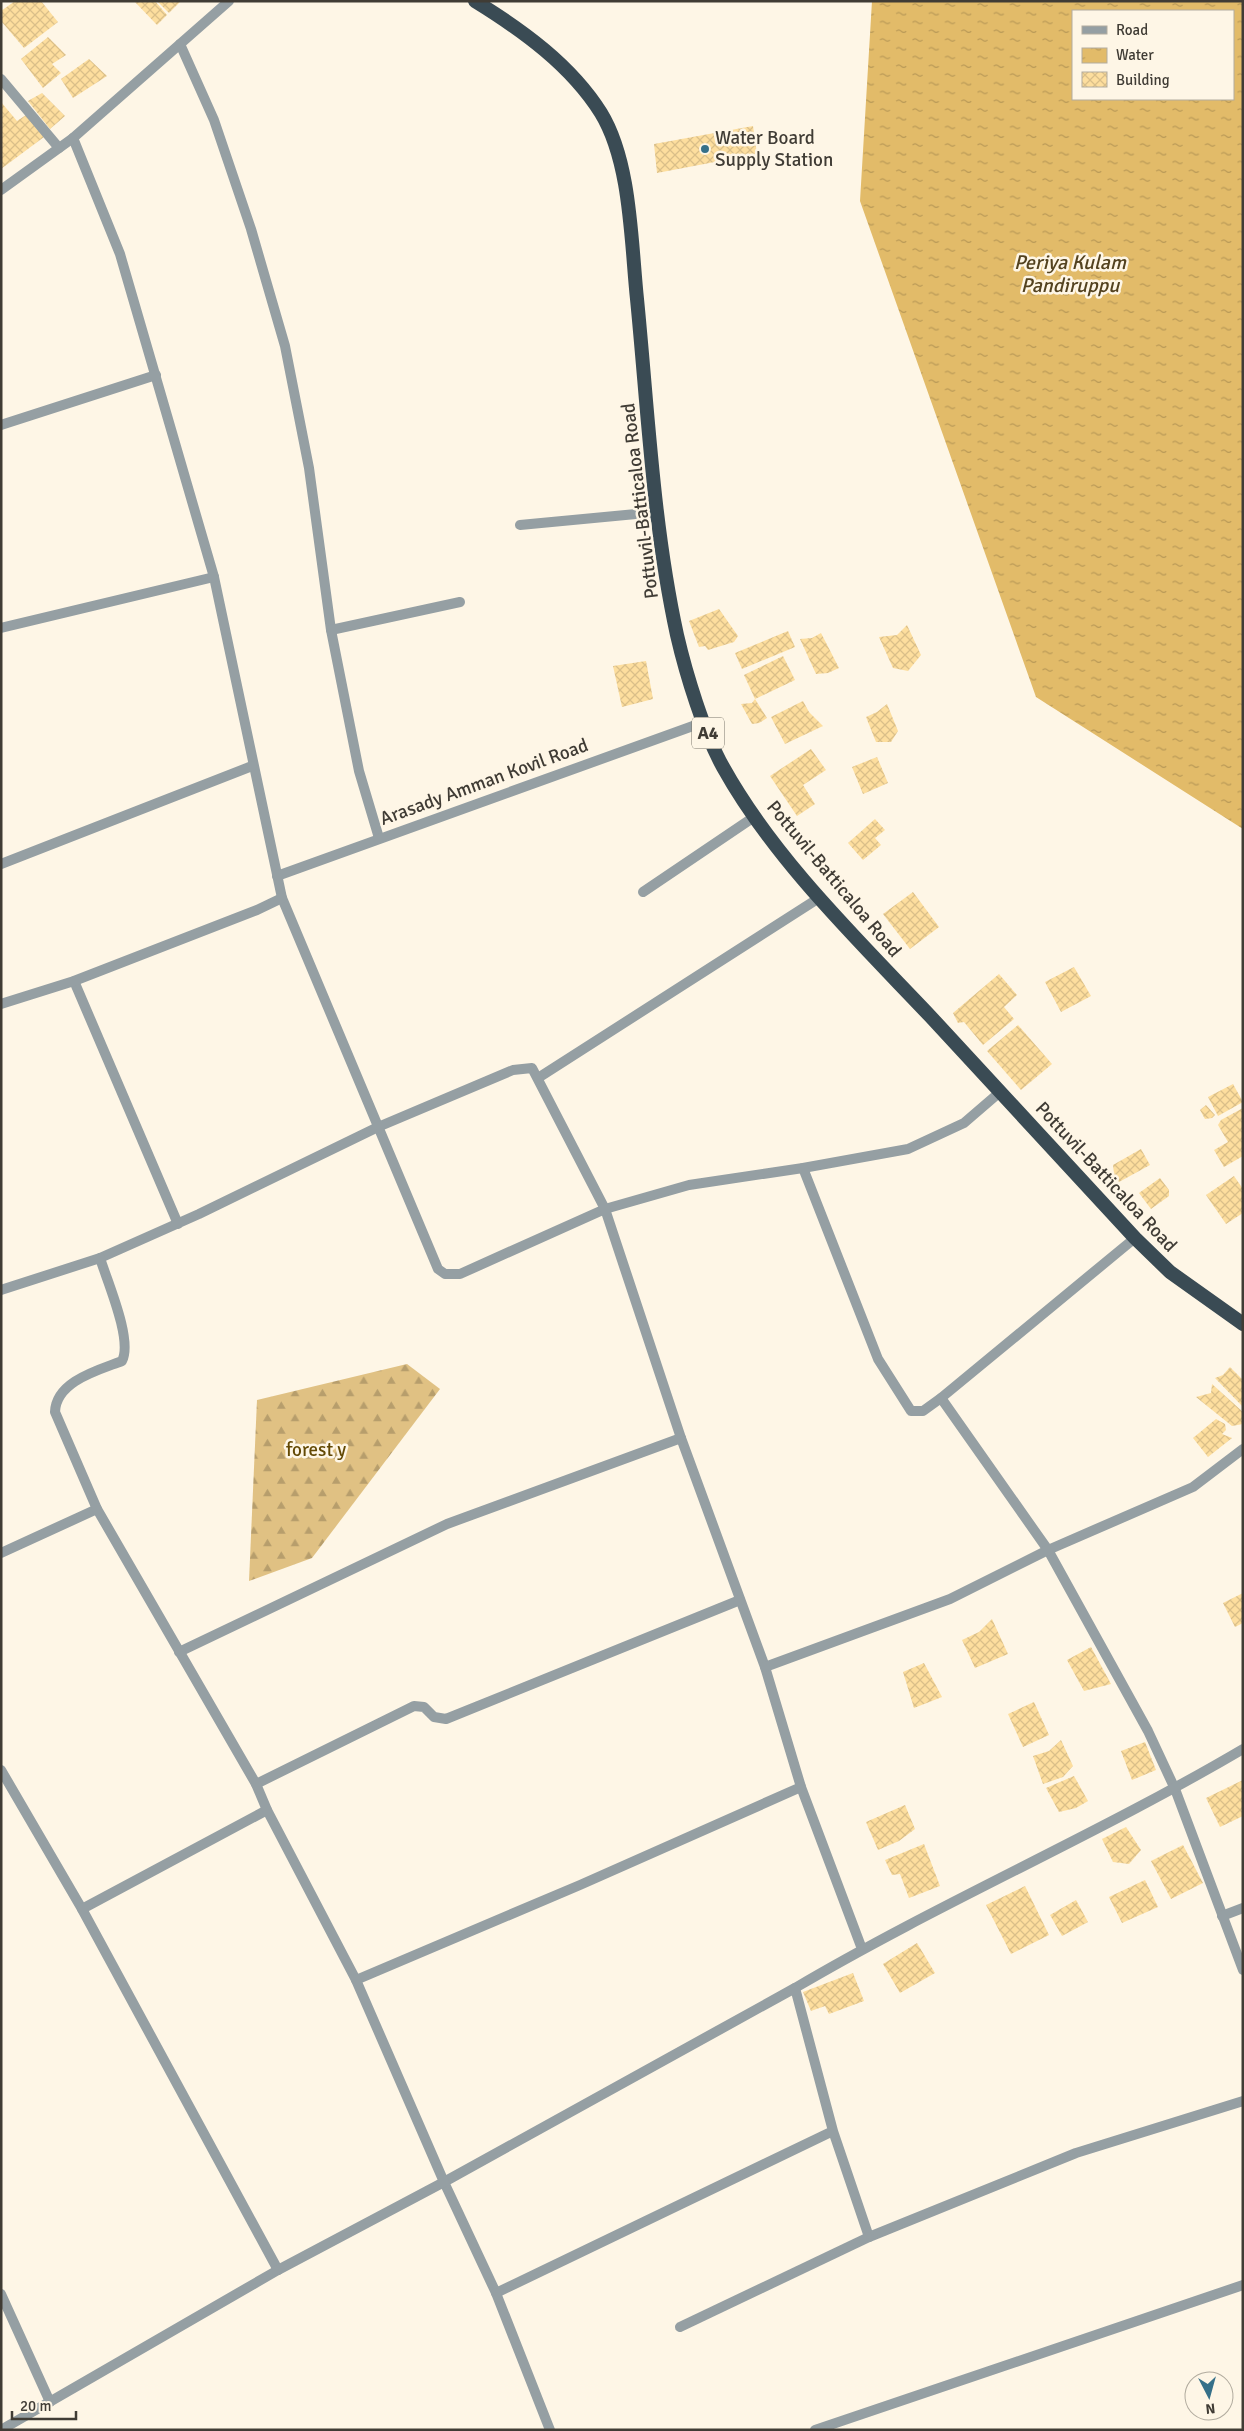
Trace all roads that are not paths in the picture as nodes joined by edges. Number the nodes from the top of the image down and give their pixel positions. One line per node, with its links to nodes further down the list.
1 (229, 1): 3 (street)
2 (475, 1): 10 (highway, Pottuvil-Batticaloa Road / A4)
3 (180, 44): 5 (street); 15 (street)
4 (1, 79): 6 (street)
5 (74, 138): 6 (street); 8 (street)
6 (59, 148): 7 (street)
7 (1, 190)
8 (156, 375): 9 (street); 12 (street)
9 (1, 425)
10 (657, 512): 11 (street); 16 (highway, Pottuvil-Batticaloa Road / A4)
11 (520, 525)
12 (214, 578): 14 (street); 17 (street)
13 (460, 602): 15 (street)
14 (1, 628)
15 (331, 630): 19 (street)
16 (704, 722): 18 (highway, Pottuvil-Batticaloa Road / A4); 19 (street, Arasady Amman Kovil Road)
17 (252, 766): 20 (street); 21 (street)
18 (754, 817): 22 (street); 24 (highway, Pottuvil-Batticaloa Road / A4)
19 (379, 838): 21 (street, Arasady Amman Kovil Road)
20 (1, 864)
21 (277, 876): 23 (street)
22 (643, 892)
23 (282, 898): 25 (street); 29 (street)
24 (819, 898): 27 (street); 28 (highway, Pottuvil-Batticaloa Road / A4)
25 (74, 981): 26 (street); 32 (street)
26 (1, 1004)
27 (538, 1078): 29 (street); 31 (street)
28 (1000, 1092): 30 (street); 33 (highway, Pottuvil-Batticaloa Road / A4)
29 (378, 1127): 31 (street); 32 (street)
30 (803, 1168): 31 (street); 37 (street)
31 (605, 1209): 38 (street)
32 (178, 1224): 34 (street)
33 (1135, 1238): 36 (highway, Pottuvil-Batticaloa Road / A4); 37 (street)
34 (100, 1258): 35 (street); 40 (street)
35 (1, 1290)
36 (1243, 1324)
37 (941, 1398): 41 (street)
38 (680, 1438): 43 (street); 44 (street)
39 (1243, 1449): 41 (street)
40 (97, 1508): 42 (street); 44 (street)
41 (1048, 1550): 45 (street); 50 (street)
42 (1, 1553)
43 (740, 1600): 45 (street); 48 (street)
44 (178, 1652): 48 (street)
45 (765, 1667): 49 (street)
46 (1243, 1749): 50 (street)
47 (1, 1770): 53 (street)
48 (256, 1784): 51 (street)
49 (801, 1787): 55 (street); 57 (street)
50 (1175, 1789): 54 (street); 55 (street)
51 (267, 1810): 53 (street); 57 (street)
52 (1243, 1908): 54 (street)
53 (82, 1909): 63 (street)
54 (1222, 1916): 56 (street)
55 (862, 1949): 58 (street)
56 (1243, 1970)
57 (356, 1980): 61 (street)
58 (795, 1988): 60 (street); 61 (street)
59 (1243, 2101): 62 (street)
60 (833, 2131): 62 (street); 65 (street)
61 (444, 2182): 63 (street); 65 (street)
62 (869, 2237): 67 (street)
63 (278, 2270): 68 (street)
64 (1243, 2285): 71 (street)
65 (496, 2293): 70 (street)
66 (1, 2294): 68 (street)
67 (680, 2327)
68 (50, 2402): 69 (street)
69 (1, 2430)
70 (550, 2430)
71 (815, 2430)

